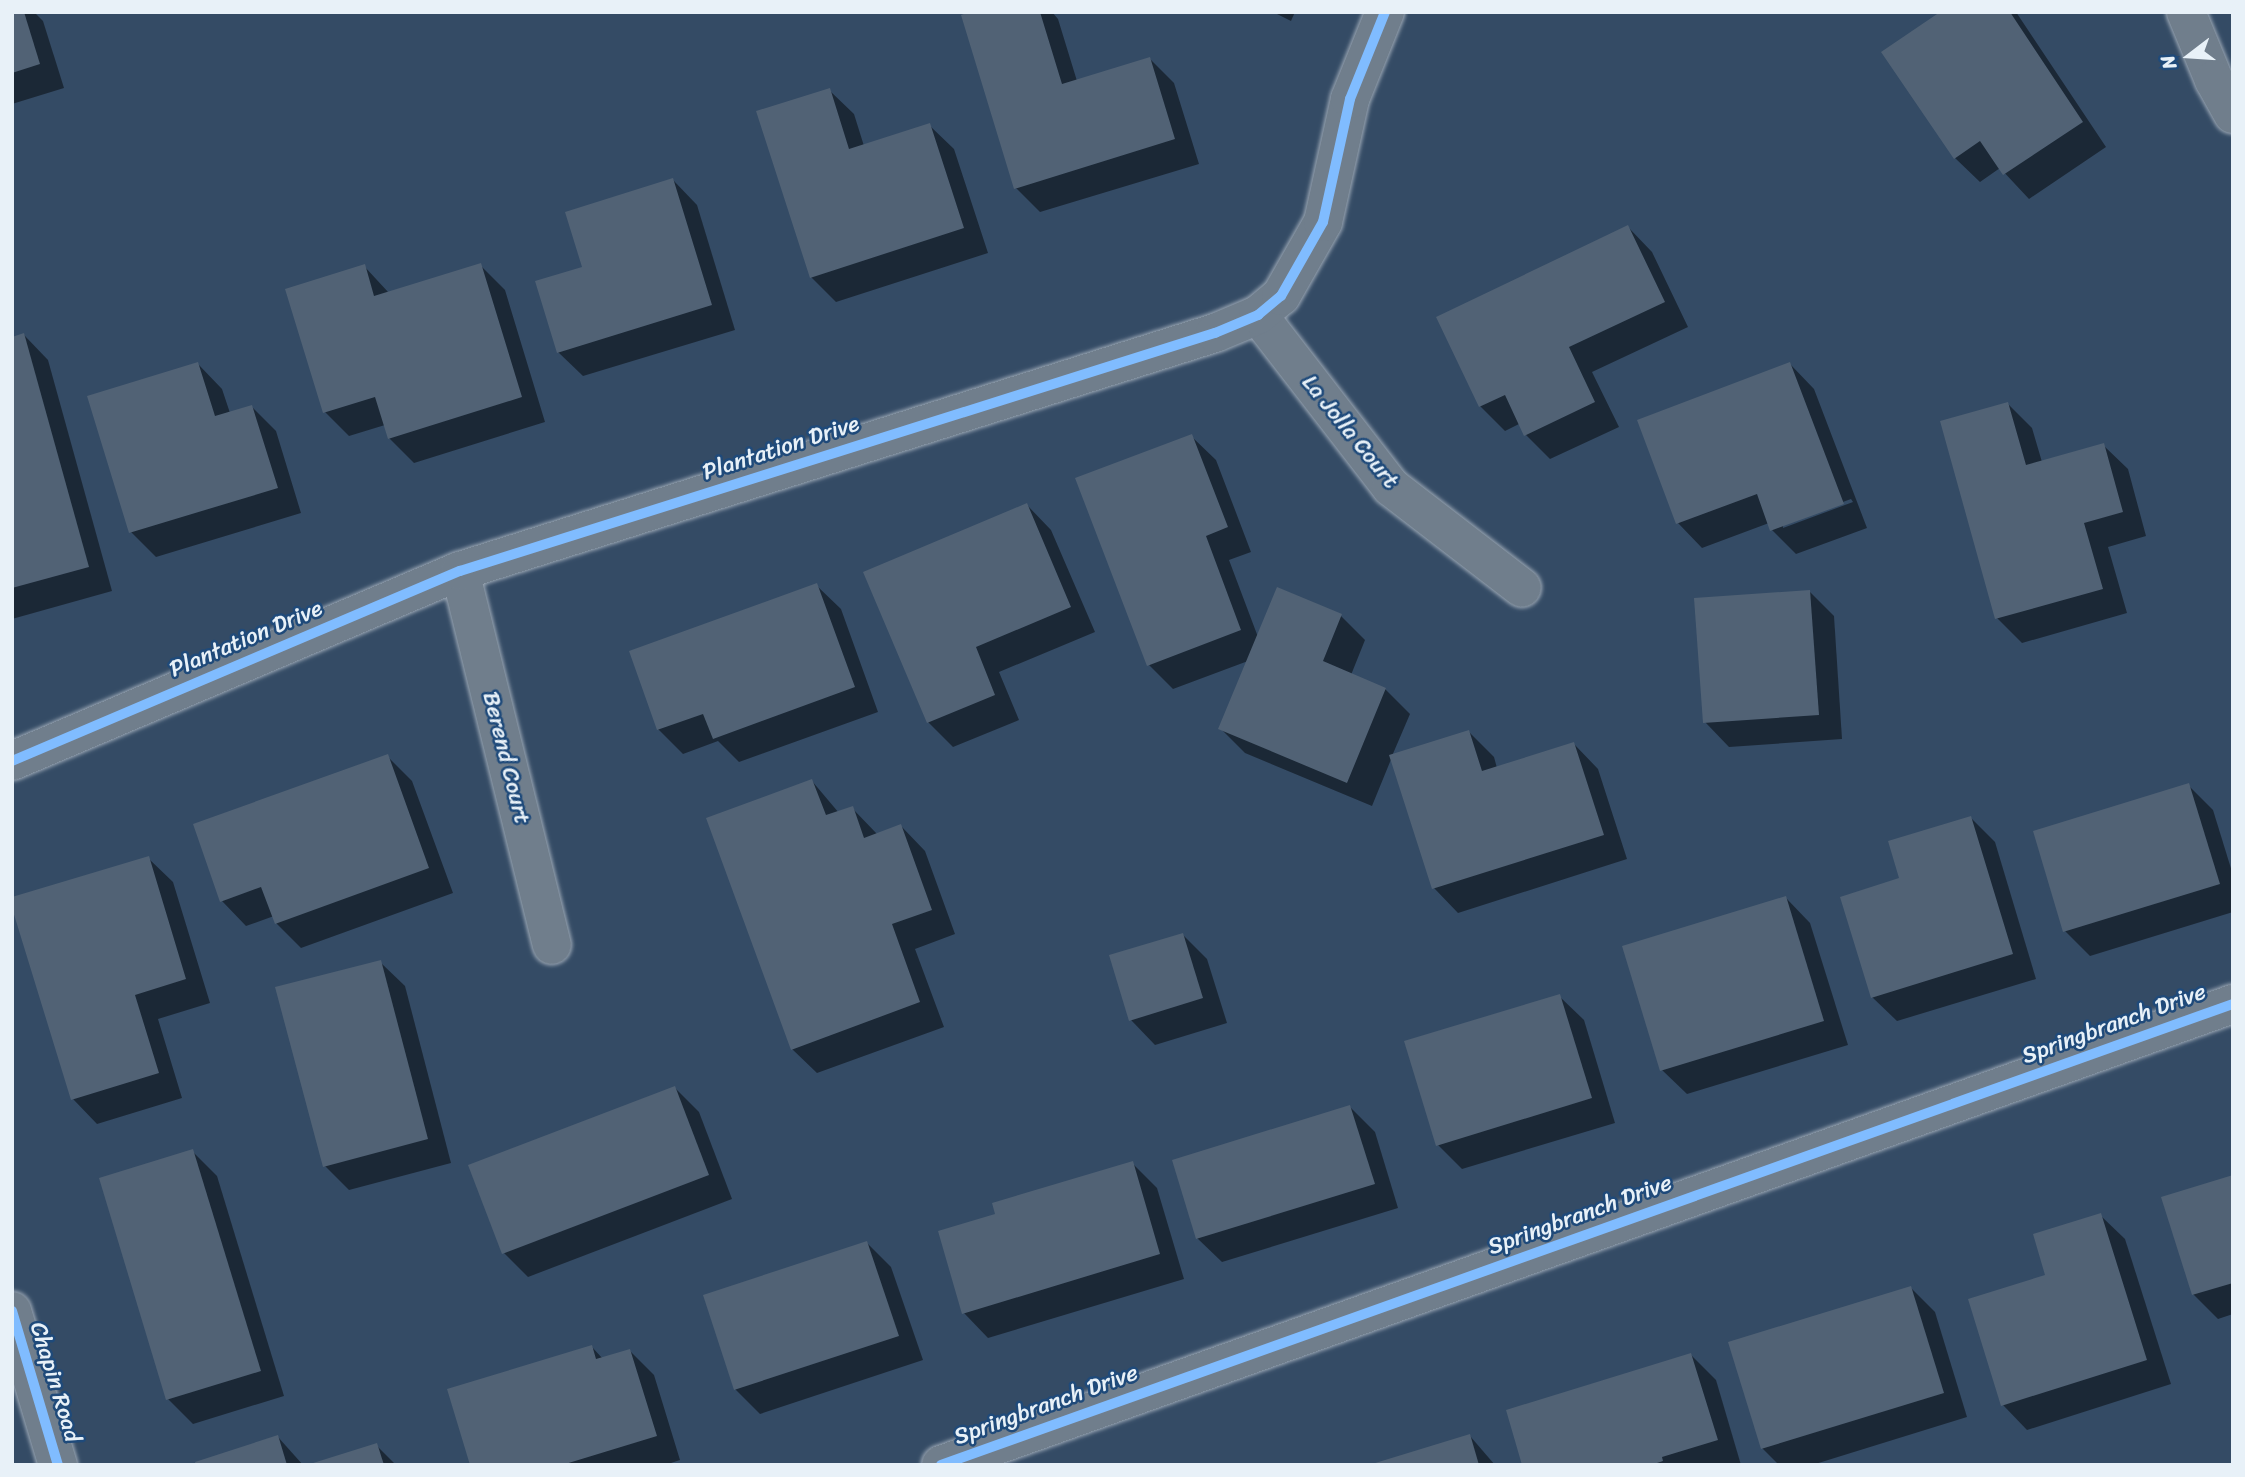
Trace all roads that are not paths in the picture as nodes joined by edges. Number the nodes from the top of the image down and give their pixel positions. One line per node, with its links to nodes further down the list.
1 (1385, 12): 4 (street, Plantation Drive)
2 (2186, 12): 3 (street)
3 (2233, 114)
4 (1258, 315): 5 (street, Plantation Drive); 6 (street, La Jolla Court)
5 (460, 571): 7 (street, Plantation Drive); 8 (street, Berend Court)
6 (1521, 588)
7 (12, 761)
8 (552, 944)
9 (2233, 1004): 12 (street, Springbranch Drive)
10 (12, 1311): 11 (street, Chapin Road)
11 (58, 1465)
12 (941, 1465)

